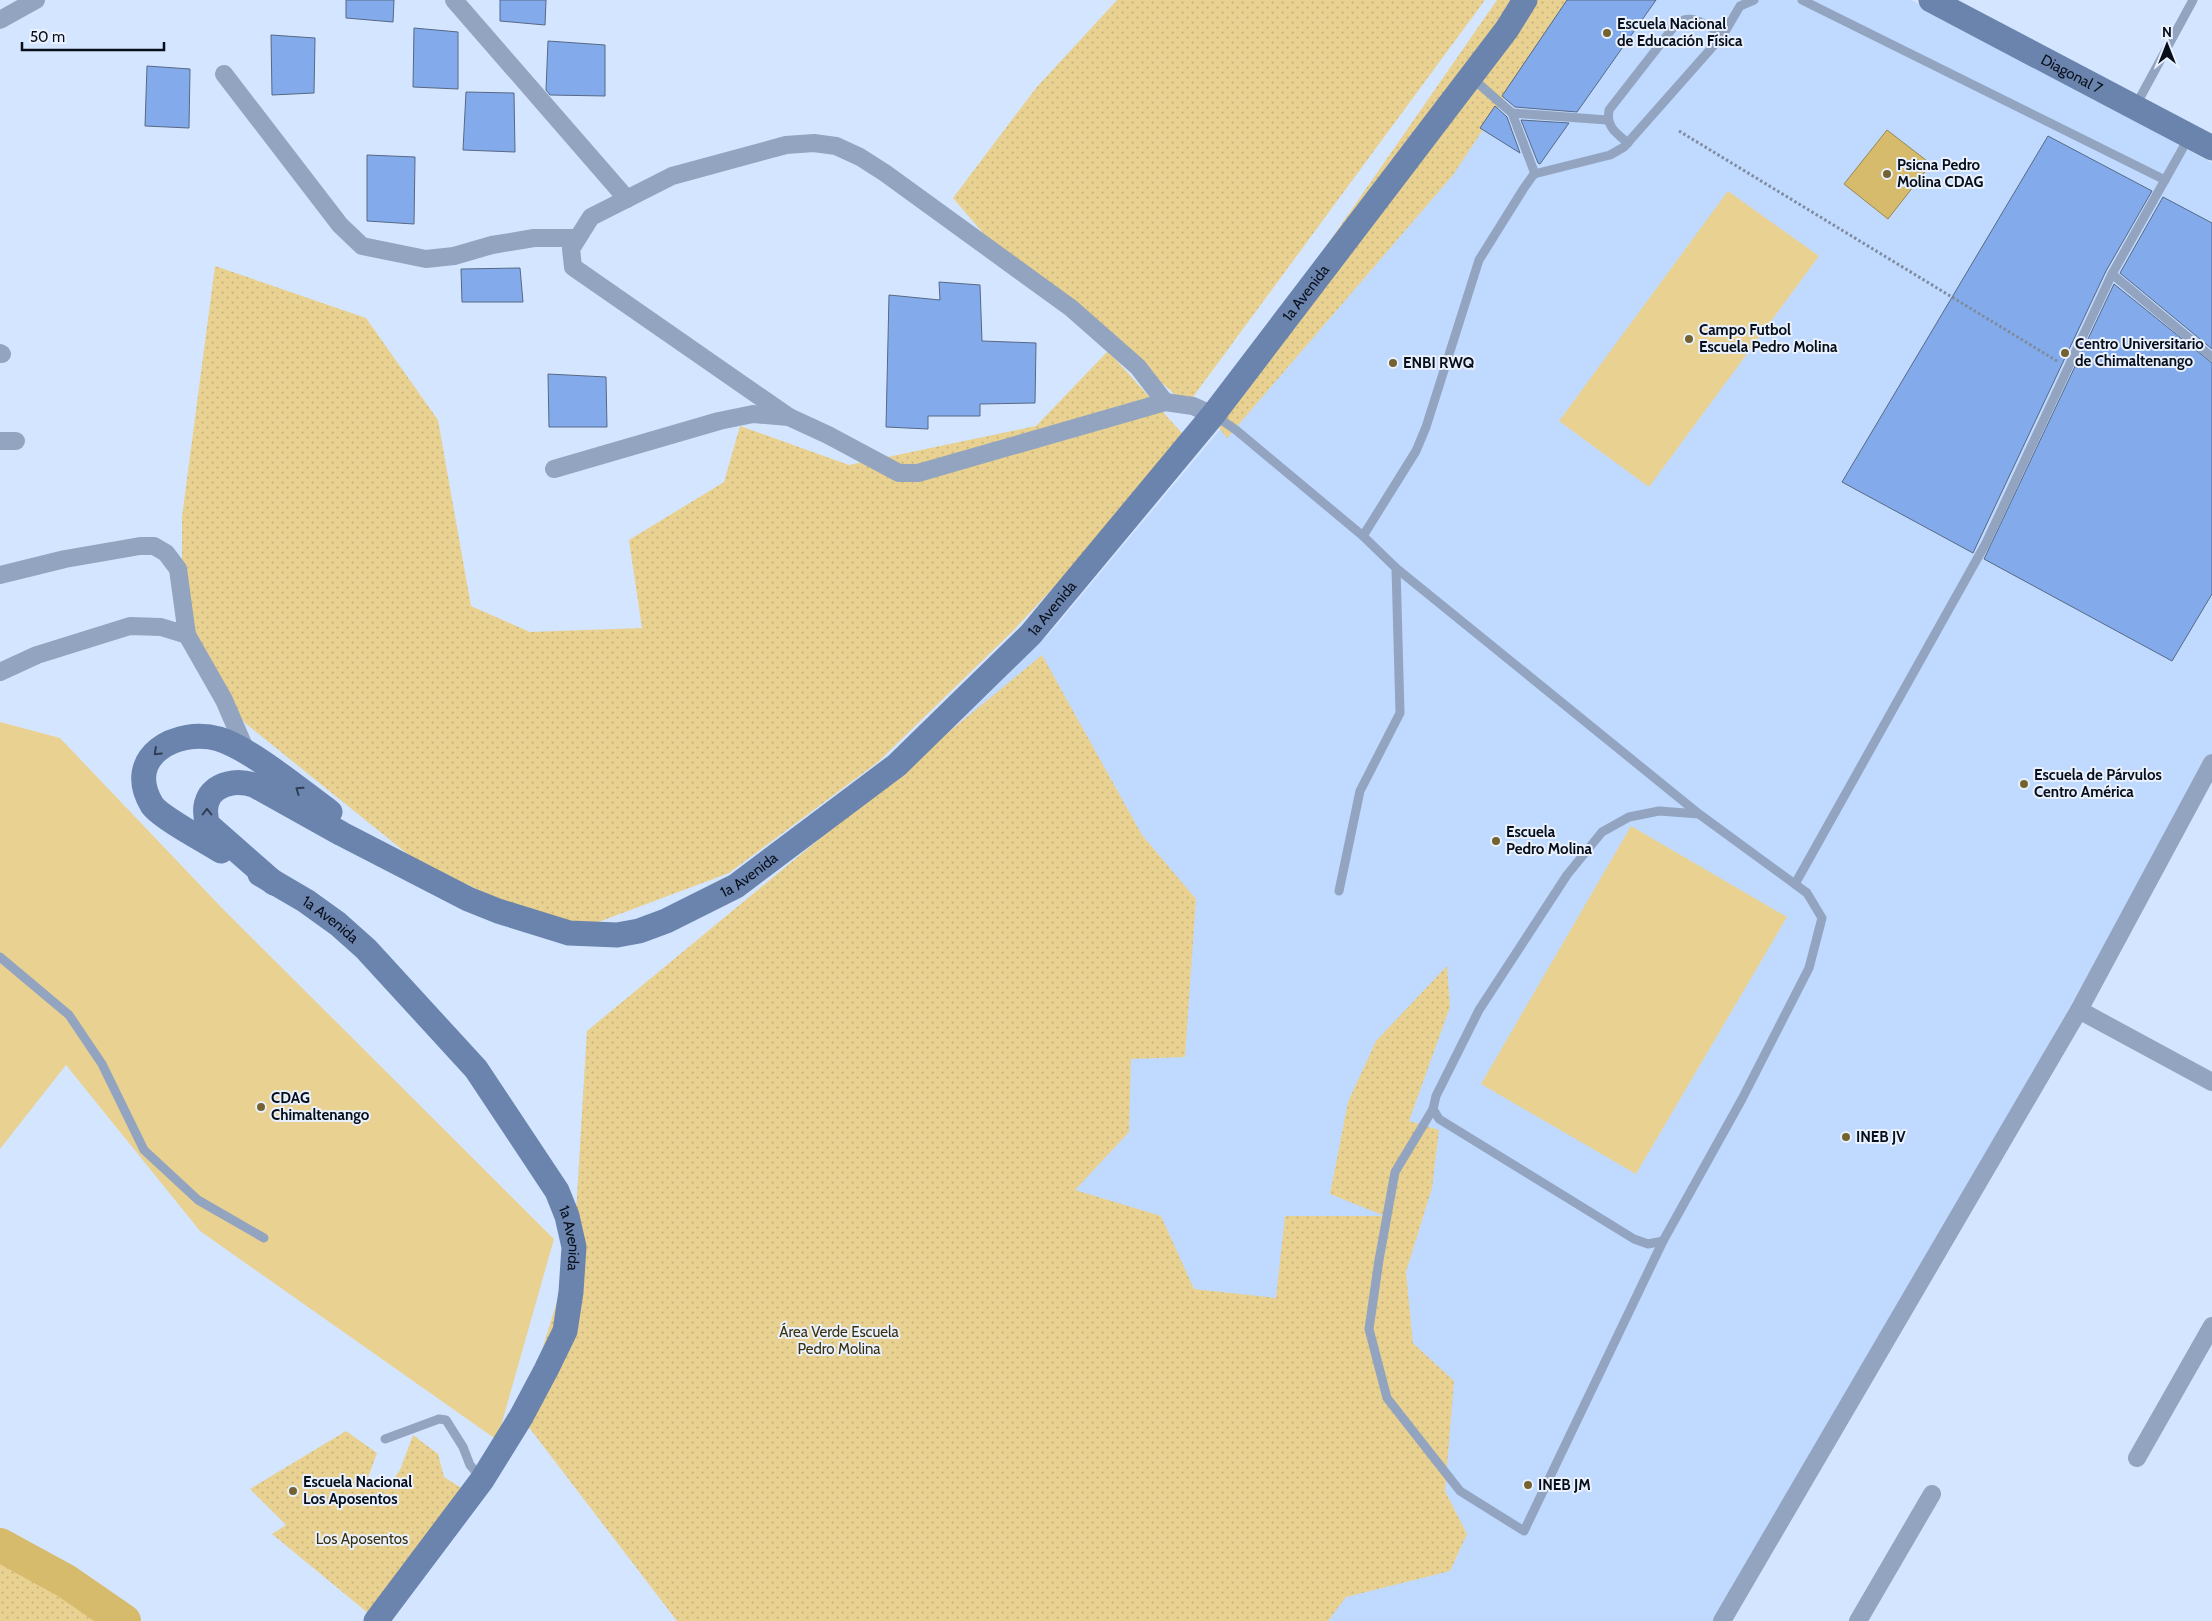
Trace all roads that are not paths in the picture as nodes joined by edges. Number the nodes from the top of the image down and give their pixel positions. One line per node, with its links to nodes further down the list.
1 (36, 0): 9 (street)
2 (454, 0): 22 (street)
3 (1525, 0): 10 (main road, 1a Avenida)
4 (1541, 0): 10 (main road)
5 (1754, 0): 11 (lane)
6 (1802, 0): 21 (lane)
7 (1931, 0): 14 (main road, Diagonal 7)
8 (2193, 0): 14 (lane)
9 (0, 20)
10 (1507, 29): 13 (main road, 1a Avenida)
11 (1723, 35): 16 (lane); 18 (lane)
12 (224, 74): 23 (street)
13 (1470, 76): 15 (lane); 27 (main road, 1a Avenida)
14 (2134, 107): 17 (main road, Diagonal 7)
15 (1512, 113): 16 (lane); 20 (lane)
16 (1607, 120): 18 (lane)
17 (2190, 136): 19 (main road, Diagonal 7); 21 (lane)
18 (1628, 143): 20 (lane)
19 (2212, 148)
20 (1535, 174): 30 (lane)
21 (2165, 180): 24 (lane)
22 (627, 199): 23 (street); 26 (street)
23 (576, 238): 28 (street)
24 (2112, 274): 25 (lane); 40 (lane)
25 (2212, 357)
26 (1166, 402): 27 (street); 28 (street)
27 (1214, 415): 30 (lane); 38 (main road, 1a Avenida)
28 (789, 417): 29 (street)
29 (554, 469)
30 (1363, 536): 31 (lane)
31 (1396, 568): 37 (lane); 41 (lane)
32 (0, 575): 33 (street)
33 (187, 635): 34 (street); 35 (street)
34 (0, 672)
35 (247, 753): 38 (main road, 1a Avenida, one-way to 35); 39 (main road, 1a Avenida, one-way to 39)
36 (2212, 763): 43 (street)
37 (1699, 814): 40 (lane); 45 (lane)
38 (411, 869): 39 (main road, 1a Avenida, one-way to 38)
39 (274, 883): 51 (main road, 1a Avenida)
40 (1795, 884): 47 (lane)
41 (1339, 891)
42 (0, 957): 46 (lane)
43 (2079, 1010): 44 (street); 54 (street)
44 (2212, 1082)
45 (1434, 1109): 47 (lane); 47 (lane)
46 (264, 1238)
47 (1663, 1241)
48 (2212, 1326): 50 (street)
49 (385, 1439): 51 (lane)
50 (2136, 1458)
51 (482, 1480): 53 (main road, 1a Avenida)
52 (1932, 1494): 55 (street)
53 (376, 1621)
54 (1722, 1621)
55 (1858, 1621)

